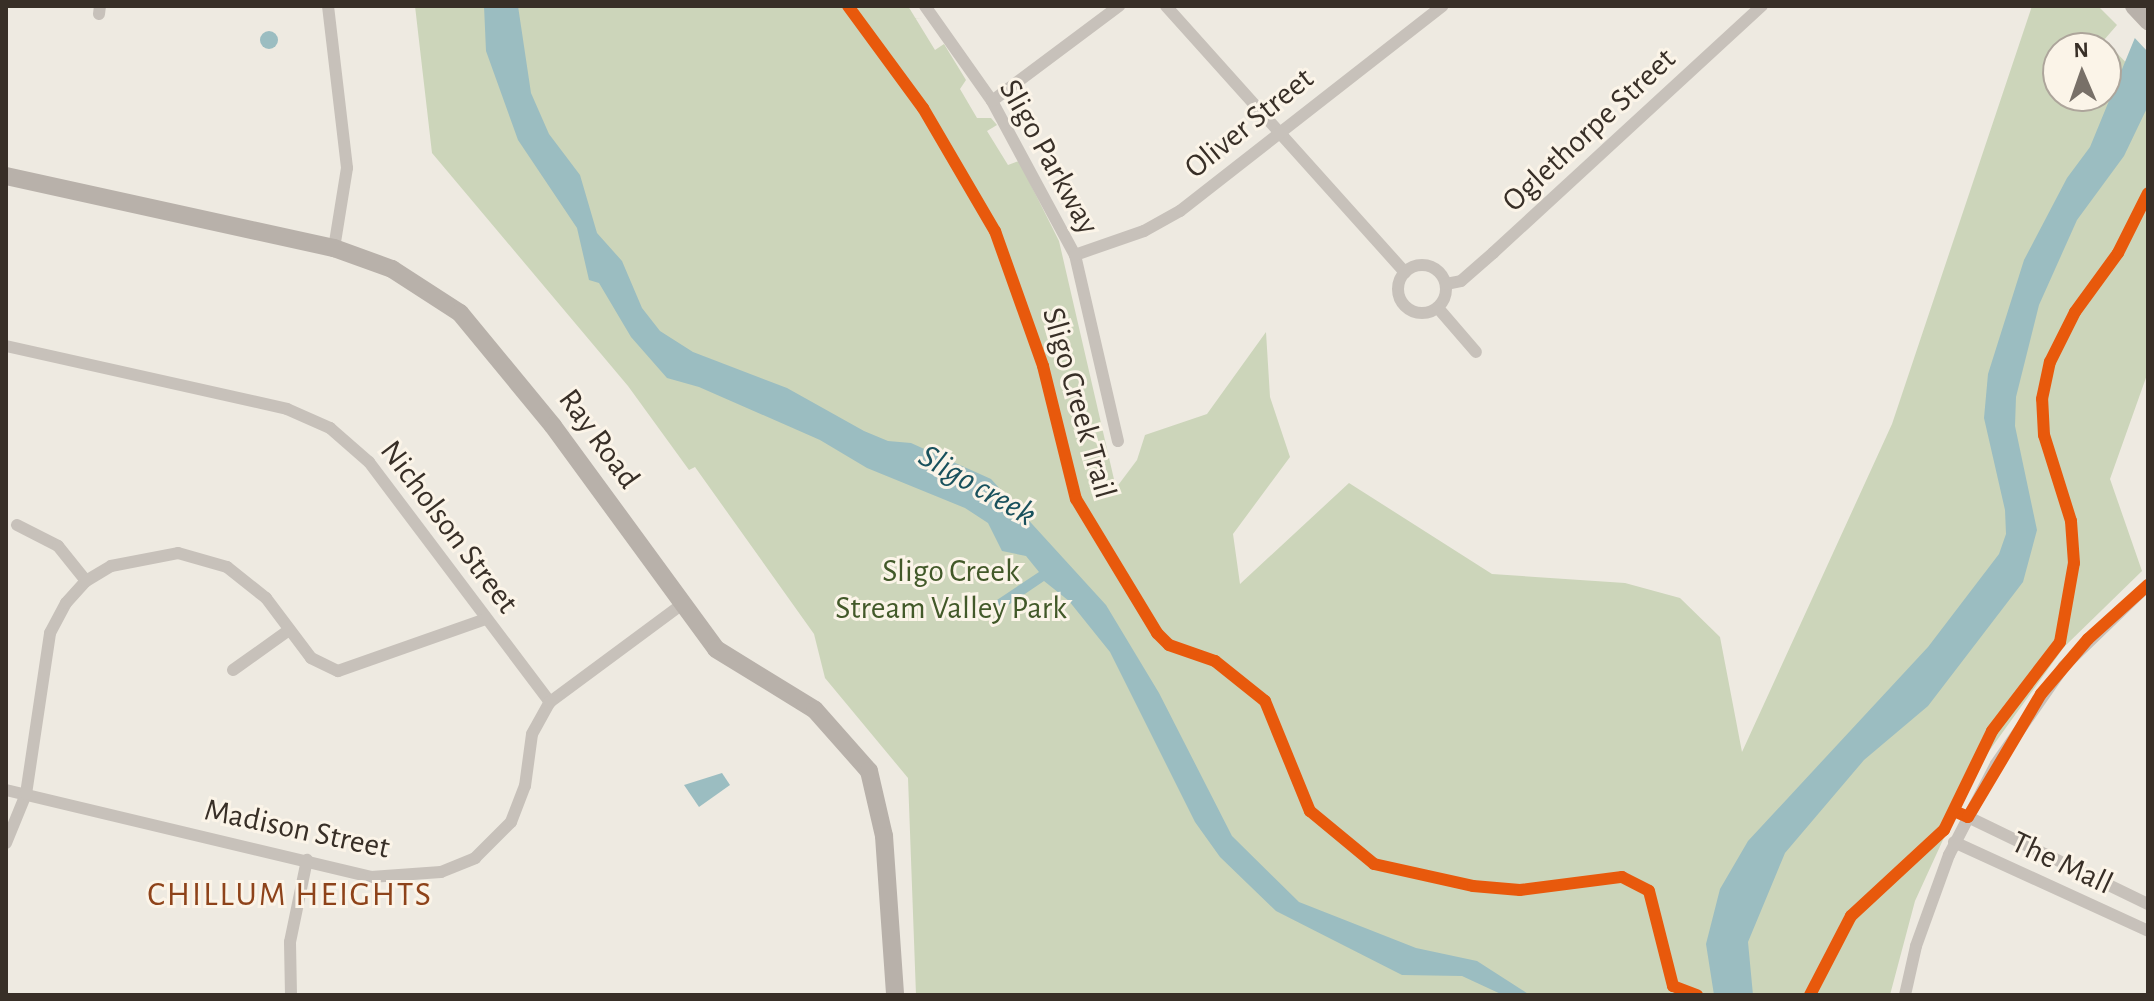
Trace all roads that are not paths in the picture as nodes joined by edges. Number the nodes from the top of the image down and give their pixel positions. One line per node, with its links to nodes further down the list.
1 (328, 6): 12 (street)
2 (925, 6): 9 (street, Sligo Parkway)
3 (1119, 6): 9 (street)
4 (1166, 6): 10 (street)
5 (1442, 6): 10 (street, Oliver Street)
6 (1762, 6): 15 (street, Oglethorpe Street)
7 (2134, 6): 8 (street)
8 (2148, 21)
9 (992, 101): 13 (street, Sligo Parkway)
10 (1278, 131): 13 (street, Oliver Street); 14 (street)
11 (6, 176): 12 (street, Ray Road)
12 (334, 248): 23 (street, Ray Road)
13 (1075, 255): 19 (street, Sligo Parkway)
14 (1405, 272): 15 (street); 16 (street)
15 (1446, 284): 16 (street)
16 (1438, 308): 18 (street)
17 (6, 346): 24 (street, Nicholson Street)
18 (1476, 352)
19 (1118, 441)
20 (17, 525): 21 (street)
21 (86, 581): 25 (street); 29 (street)
22 (2148, 585): 30 (street)
23 (681, 605): 27 (street, Madison Street); 39 (street, Ray Road)
24 (486, 619): 25 (street); 27 (street, Nicholson Street)
25 (289, 630): 26 (street)
26 (233, 670)
27 (550, 702): 34 (street, Madison Street)
28 (6, 790): 29 (street, Madison Street)
29 (26, 794): 33 (street); 34 (street, Madison Street)
30 (1968, 817): 31 (street, The Mall); 32 (street)
31 (2007, 836): 35 (street); 36 (street, The Mall)
32 (1954, 842): 35 (street, The Mall); 40 (street)
33 (6, 843)
34 (307, 860): 38 (street)
35 (1995, 861): 37 (street, The Mall)
36 (2148, 904)
37 (2148, 931)
38 (291, 995)
39 (895, 995)
40 (1905, 995)

